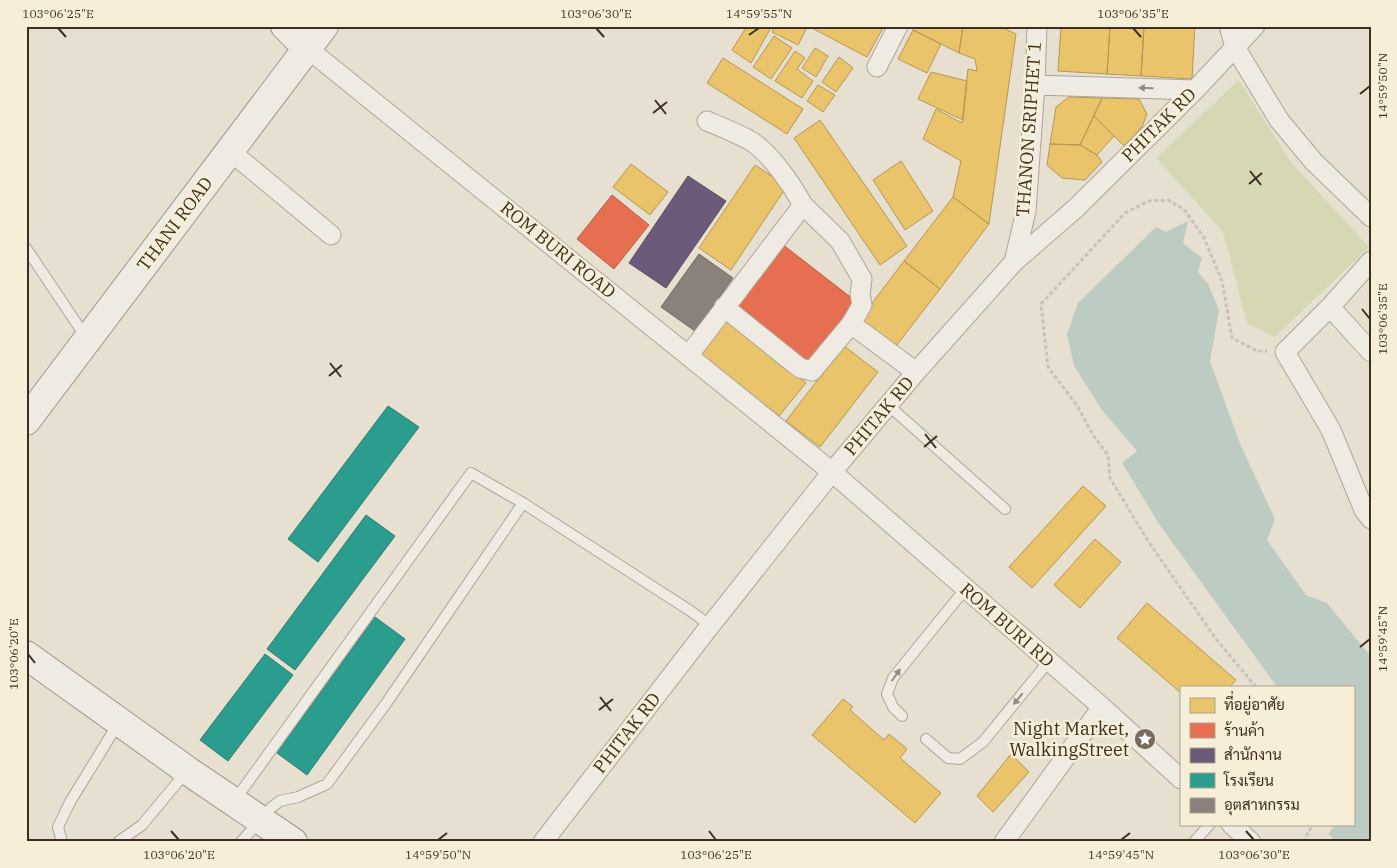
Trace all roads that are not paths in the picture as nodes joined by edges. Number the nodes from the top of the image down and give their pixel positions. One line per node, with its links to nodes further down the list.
1 (285, 26): 8 (street, ROM BURI ROAD)
2 (324, 26): 8 (street, THANI ROAD)
3 (898, 26): 9 (street)
4 (1229, 26): 7 (street)
5 (1255, 26): 7 (street, PHITAK RD)
6 (1035, 27): 10 (street, THANON SRIPHET 1)
7 (1235, 47): 11 (street, PHITAK RD); 15 (street)
8 (307, 48): 13 (street, THANI ROAD); 25 (street, ROM BURI ROAD)
9 (877, 67)
10 (1035, 85): 11 (street, one-way to 10); 19 (street, THANON SRIPHET 1)
11 (1195, 90): 19 (street, PHITAK RD)
12 (707, 121): 14 (street)
13 (230, 151): 16 (street); 23 (street, THANI ROAD)
14 (803, 205): 20 (street); 22 (street)
15 (1371, 216)
16 (331, 235)
17 (26, 248): 23 (lane)
18 (1371, 261): 21 (street)
19 (1014, 262): 26 (street, PHITAK RD)
20 (724, 307): 22 (street); 25 (street)
21 (1330, 307): 24 (street); 32 (street)
22 (851, 324): 26 (street)
23 (88, 340): 28 (street, THANI ROAD)
24 (1371, 352)
25 (688, 356): 29 (street, ROM BURI ROAD)
26 (916, 372): 27 (street, PHITAK RD)
27 (888, 405): 29 (street, PHITAK RD); 31 (lane)
28 (26, 421)
29 (832, 472): 33 (street, ROM BURI RD); 34 (street, PHITAK RD)
30 (523, 503): 34 (lane); 43 (lane); 44 (lane)
31 (1005, 509)
32 (1371, 519)
33 (966, 588): 36 (street, ROM BURI RD); 38 (lane, one-way to 33)
34 (710, 626): 51 (street, PHITAK RD)
35 (28, 661): 39 (street)
36 (1049, 661): 37 (street, ROM BURI RD); 40 (lane, one-way to 40)
37 (1102, 707): 42 (street, ROM BURI RD); 52 (street)
38 (902, 716)
39 (120, 722): 41 (street); 47 (lane)
40 (926, 739)
41 (188, 771): 43 (street); 48 (lane)
42 (1180, 778)
43 (234, 801): 44 (street)
44 (261, 819): 49 (lane); 50 (street)
45 (1208, 826): 53 (lane)
46 (1233, 826): 54 (street)
47 (62, 842)
48 (118, 842)
49 (242, 842)
50 (293, 842)
51 (543, 842)
52 (1004, 842)
53 (1194, 842)
54 (1251, 842)

